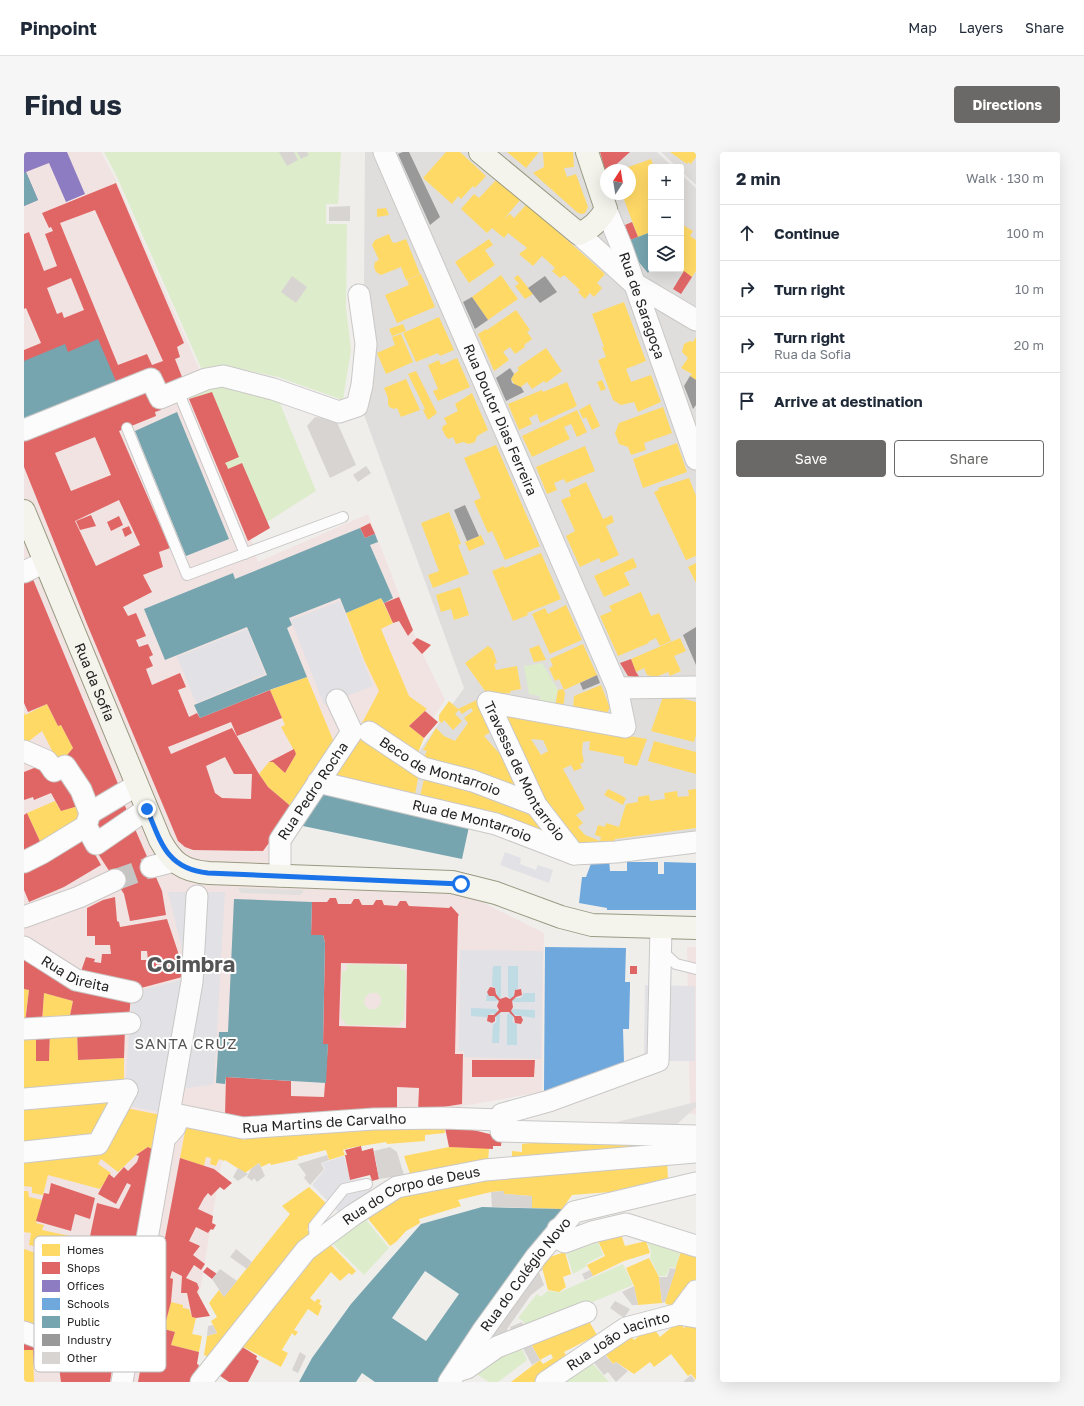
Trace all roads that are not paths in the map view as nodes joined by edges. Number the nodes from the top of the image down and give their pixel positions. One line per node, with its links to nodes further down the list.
1 (384, 152): 19 (street, Rua Doutor Dias Ferreira)
2 (480, 152): 5 (main road)
3 (587, 152): 4 (main road, Rua de Saragoça)
4 (606, 209): 5 (main road); 6 (street, Rua de Saragoça)
5 (579, 234): 6 (street)
6 (632, 282): 8 (street); 12 (street, Rua de Saragoça)
7 (359, 295): 9 (street)
8 (696, 320)
9 (178, 391): 11 (street); 15 (lane)
10 (127, 428): 15 (lane)
11 (24, 430)
12 (696, 459)
13 (24, 511): 16 (main road, Rua da Sofia)
14 (343, 517): 15 (lane)
15 (245, 554)
16 (45, 562): 17 (street); 24 (main road, Rua da Sofia)
17 (24, 572)
18 (696, 687): 19 (street)
19 (617, 688): 25 (street, Travessa de Montarroio)
20 (337, 700): 21 (street)
21 (360, 732): 23 (street, Rua Pedro Rocha); 25 (street, Beco de Montarroio)
22 (33, 759): 27 (street)
23 (318, 782): 29 (street, Rua de Montarroio); 31 (street, Rua Pedro Rocha)
24 (137, 785): 26 (main road, Rua da Sofia); 27 (street)
25 (536, 805): 29 (street, Travessa de Montarroio)
26 (147, 809): 27 (street); 31 (main road, Rua da Sofia)
27 (88, 820): 30 (street)
28 (696, 842): 29 (street, Rua de Montarroio)
29 (574, 854)
30 (24, 862)
31 (280, 876): 37 (main road)
32 (115, 880): 34 (lane); 35 (street); 36 (lane)
33 (197, 896): 48 (street)
34 (24, 909)
35 (24, 917)
36 (24, 924)
37 (661, 928): 38 (main road); 40 (street)
38 (696, 928)
39 (24, 947): 42 (street, Rua Direita)
40 (661, 949): 41 (lane); 46 (street)
41 (696, 969)
42 (132, 992)
43 (130, 1023): 44 (street)
44 (24, 1029)
45 (24, 1099): 49 (street)
46 (501, 1117): 47 (street); 48 (street, Rua Martins de Carvalho)
47 (696, 1136)
48 (164, 1140): 54 (street)
49 (24, 1152)
50 (696, 1152): 55 (street, Rua do Corpo de Deus)
51 (696, 1183): 53 (street, Rua do Colégio Novo)
52 (367, 1184): 55 (lane)
53 (558, 1229): 56 (street); 63 (street, Rua do Colégio Novo)
54 (147, 1236)
55 (315, 1243): 65 (street, Rua do Corpo de Deus)
56 (696, 1246)
57 (696, 1290): 59 (street)
58 (586, 1312): 63 (street)
59 (687, 1316): 66 (street, Rua João Jacinto)
60 (24, 1332): 61 (street)
61 (34, 1336)
62 (124, 1372): 64 (street)
63 (452, 1377)
64 (122, 1382)
65 (201, 1382)
66 (546, 1382)

